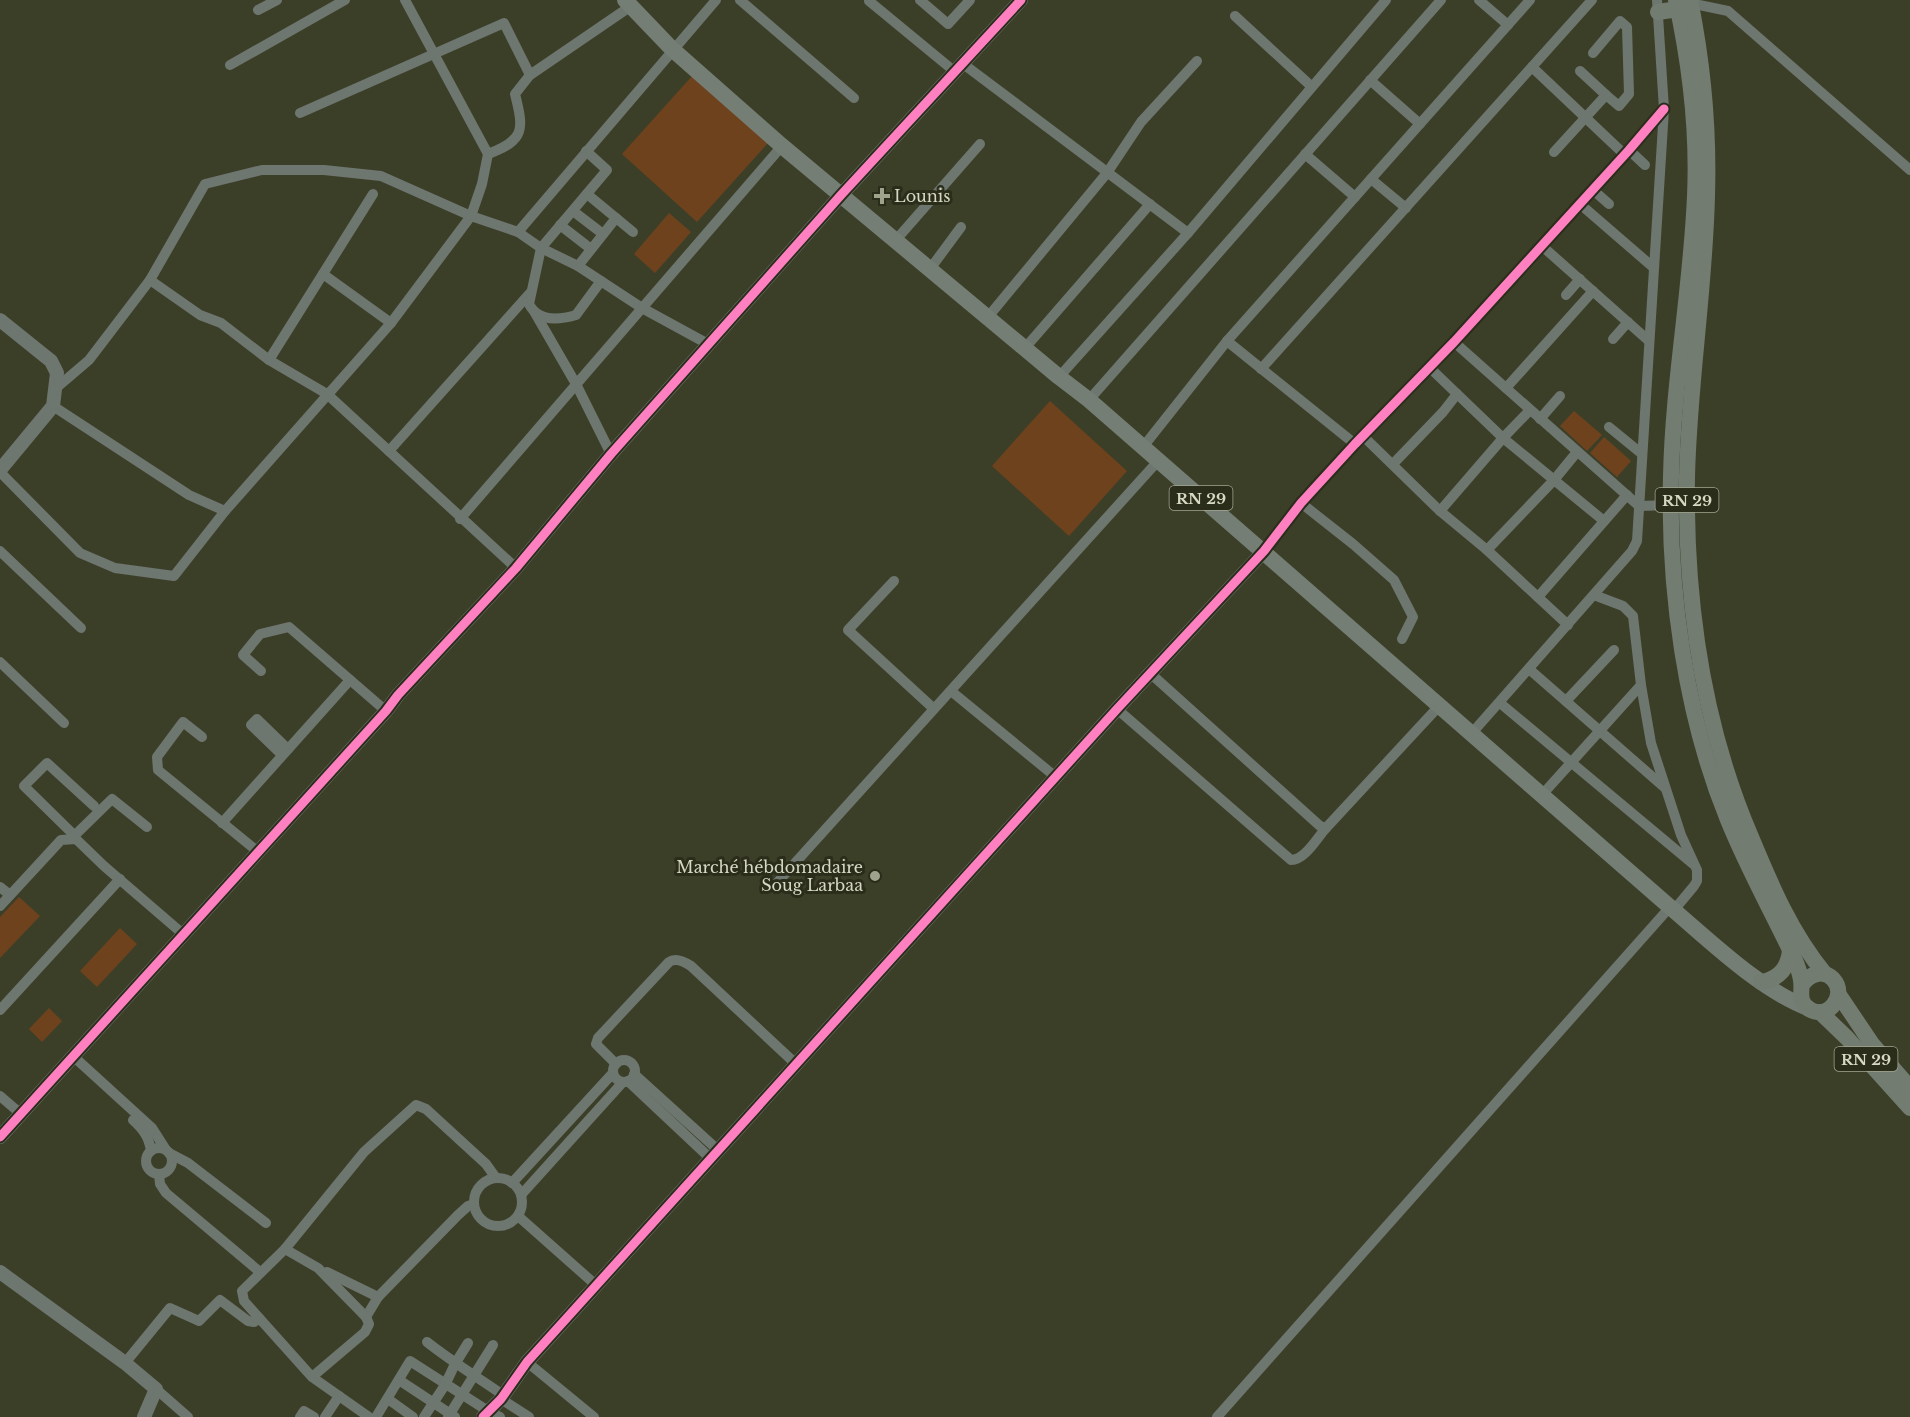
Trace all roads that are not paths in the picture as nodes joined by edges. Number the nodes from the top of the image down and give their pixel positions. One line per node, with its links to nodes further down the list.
1 (277, 0): 18 (street)
2 (345, 0): 25 (street)
3 (405, 0): 23 (street)
4 (716, 0): 21 (street)
5 (740, 0): 33 (street)
6 (920, 0): 7 (street)
7 (970, 0)
8 (1021, 0): 26 (street)
9 (1386, 0): 31 (street)
10 (1441, 0): 30 (street)
11 (1479, 0): 20 (street)
12 (1530, 0): 20 (street)
13 (1592, 0): 27 (street)
14 (869, 1): 26 (street)
15 (628, 3): 21 (main road, RN 29); 29 (street)
16 (1657, 3): 17 (highway); 34 (street)
17 (1684, 3): 46 (street); 121 (highway, RN 29); 174 (highway, RN 29)
18 (258, 10)
19 (1235, 16): 31 (street)
20 (1508, 25): 37 (street)
21 (672, 50): 39 (main road, RN 29); 40 (street)
22 (1593, 53): 32 (street)
23 (435, 54): 29 (street); 35 (street); 43 (street)
24 (1197, 61): 47 (street)
25 (230, 64)
26 (958, 67): 47 (street); 52 (street)
27 (1532, 68): 36 (street); 57 (street)
28 (1580, 71): 32 (street)
29 (530, 75): 43 (street)
30 (1370, 80): 37 (street); 44 (street)
31 (1311, 86): 65 (street)
32 (1606, 95): 36 (street)
33 (854, 98)
34 (1664, 109): 42 (street); 72 (street)
35 (300, 113)
36 (1586, 118): 41 (street); 42 (street)
37 (1420, 124): 48 (street)
38 (980, 144): 67 (street)
39 (782, 146): 52 (main road, RN 29); 81 (street)
40 (586, 151): 51 (street); 63 (street)
41 (1554, 152)
42 (1627, 152): 45 (street); 49 (street)
43 (488, 154): 59 (street)
44 (1305, 154): 53 (street); 103 (street)
45 (1645, 165)
46 (1910, 170)
47 (1107, 173): 54 (street); 83 (street)
48 (1371, 178): 53 (street); 57 (street)
49 (1593, 190): 55 (street); 56 (street)
50 (373, 194): 74 (street)
51 (586, 194): 58 (street); 60 (street)
52 (841, 195): 67 (main road, RN 29); 91 (street)
53 (1355, 197): 88 (street)
54 (1150, 204): 65 (street); 92 (street)
55 (1580, 204): 68 (street); 72 (street)
56 (1609, 204)
57 (1406, 208): 95 (street)
58 (573, 211): 61 (street); 66 (street)
59 (471, 216): 63 (street); 76 (street); 86 (street)
60 (616, 218): 64 (street); 66 (street)
61 (560, 225): 69 (street); 70 (street)
62 (961, 227): 73 (street)
63 (518, 232): 69 (street)
64 (633, 232)
65 (1188, 233): 96 (street)
66 (603, 234): 70 (street)
67 (895, 240): 73 (main road, RN 29)
68 (1542, 246): 75 (street); 90 (street)
69 (541, 248): 71 (street); 79 (street)
70 (591, 249): 71 (street)
71 (578, 266): 77 (street)
72 (1654, 268): 89 (street)
73 (930, 269): 83 (main road, RN 29)
74 (323, 274): 86 (street); 93 (street)
75 (1580, 279): 78 (street); 80 (street)
76 (150, 280): 93 (street); 99 (street)
77 (601, 281): 81 (street); 82 (street)
78 (1593, 291): 85 (street); 98 (street)
79 (530, 293): 82 (street); 111 (street)
80 (1566, 295)
81 (642, 308): 91 (street); 97 (street)
82 (535, 313): 97 (street)
83 (988, 317): 92 (main road, RN 29)
84 (0, 320): 99 (street)
85 (1628, 322): 87 (street); 89 (street)
86 (391, 323): 100 (street)
87 (1613, 339)
88 (1227, 341): 95 (street); 110 (street)
89 (1649, 341): 114 (street)
90 (1454, 342): 94 (street); 98 (street)
91 (708, 344): 113 (street)
92 (1024, 348): 96 (main road, RN 29)
93 (269, 360): 100 (street)
94 (1429, 367): 101 (street); 109 (street)
95 (1261, 369): 109 (street)
96 (1059, 377): 103 (main road, RN 29)
97 (576, 384): 113 (street); 125 (street)
98 (1506, 388): 105 (street)
99 (55, 389): 104 (street)
100 (327, 394): 111 (street); 123 (street)
101 (1457, 394): 108 (street); 116 (street)
102 (1560, 396): 106 (street)
103 (1089, 400): 110 (main road, RN 29)
104 (53, 406): 117 (street); 123 (street)
105 (1530, 410): 106 (street); 108 (street)
106 (1540, 419): 112 (street)
107 (1609, 427): 114 (street)
108 (1503, 438): 118 (street); 124 (street)
109 (1359, 440): 116 (street); 120 (street)
110 (1143, 447): 115 (main road, RN 29)
111 (389, 451): 125 (street)
112 (1577, 452): 118 (street); 119 (street)
113 (611, 453): 130 (street)
114 (1642, 454): 122 (street)
115 (1158, 461): 129 (main road, RN 29); 144 (street)
116 (1394, 464): 124 (street)
117 (0, 471): 123 (street)
118 (1554, 480): 126 (street); 127 (street)
119 (1627, 495): 122 (street); 126 (street)
120 (1301, 503): 129 (street); 136 (street)
121 (1671, 505): 122 (street); 173 (highway, RN 29)
122 (1639, 506): 132 (street)
123 (225, 511)
124 (1440, 511): 127 (street)
125 (460, 519): 130 (street)
126 (1604, 521): 133 (street)
127 (1487, 550): 133 (street)
128 (0, 551): 135 (street)
129 (1264, 551): 141 (street); 147 (main road, RN 29)
130 (516, 568): 150 (street)
131 (894, 581): 148 (street)
132 (1594, 595): 134 (street); 143 (street)
133 (1538, 597): 134 (street)
134 (1568, 625): 139 (street)
135 (81, 628)
136 (1402, 639)
137 (1614, 650): 145 (street)
138 (0, 662): 151 (street)
139 (1529, 669): 145 (street); 146 (street)
140 (261, 671): 142 (street)
141 (1150, 673): 149 (street); 162 (street)
142 (350, 680): 150 (street); 160 (street)
143 (1641, 685): 152 (street); 157 (street)
144 (951, 691): 148 (street); 156 (street)
145 (1566, 701): 152 (street)
146 (1500, 702): 153 (street); 155 (street)
147 (1440, 705): 153 (main road, RN 29); 162 (street)
148 (933, 708): 167 (street)
149 (1117, 709): 156 (street); 162 (street)
150 (386, 711): 164 (street)
151 (64, 723)
152 (1599, 730): 155 (street); 157 (street)
153 (1472, 732): 158 (main road, RN 29)
154 (202, 737): 160 (street)
155 (1571, 763): 158 (street); 165 (street)
156 (1057, 778): 182 (street)
157 (1666, 789): 165 (street)
158 (1541, 795): 171 (main road, RN 29)
159 (94, 806): 163 (street)
160 (222, 823): 164 (street)
161 (147, 827): 163 (street)
162 (1326, 828)
163 (72, 837): 166 (street); 169 (street)
164 (257, 851): 172 (street)
165 (1696, 865): 171 (street)
166 (120, 879): 172 (street); 179 (street)
167 (777, 884)
168 (0, 887): 169 (street)
169 (10, 895): 170 (street)
170 (0, 906)
171 (1672, 909): 175 (main road, RN 29); 238 (street)
172 (183, 934): 181 (street)
173 (1790, 950): 175 (highway); 176 (highway, RN 29)
174 (1825, 974): 176 (highway); 178 (highway)
175 (1761, 982): 177 (main road, RN 29)
176 (1801, 987): 177 (main road); 180 (highway)
177 (1778, 994): 180 (main road, RN 29)
178 (1839, 995): 180 (highway); 185 (highway, RN 29)
179 (0, 1010)
180 (1814, 1010): 187 (highway, RN 29)
181 (71, 1059): 188 (street); 190 (street); 191 (street)
182 (797, 1065): 183 (street); 192 (street)
183 (615, 1069): 184 (street); 184 (street); 195 (street)
184 (629, 1079): 192 (street); 196 (street)
185 (1910, 1088)
186 (0, 1096): 188 (street)
187 (1910, 1108)
188 (21, 1114): 189 (street)
189 (0, 1137)
190 (151, 1151): 191 (street); 193 (street)
191 (168, 1152): 193 (street); 199 (street)
192 (715, 1155): 204 (street)
193 (159, 1174): 203 (street)
194 (496, 1178): 195 (street); 197 (street); 200 (street)
195 (512, 1182): 196 (street)
196 (521, 1195): 198 (street)
197 (474, 1204): 198 (street); 205 (street)
198 (518, 1216): 204 (street)
199 (266, 1223)
200 (285, 1249): 201 (street); 203 (street)
201 (318, 1268): 205 (street); 206 (street)
202 (0, 1272): 212 (street)
203 (260, 1272): 207 (street)
204 (597, 1286): 211 (street)
205 (378, 1297): 206 (street)
206 (366, 1317): 215 (street)
207 (259, 1318): 212 (street); 215 (street)
208 (427, 1342): 213 (street)
209 (468, 1344): 213 (street)
210 (493, 1345): 214 (street)
211 (528, 1362): 221 (street); 224 (street)
212 (125, 1363): 218 (street)
213 (455, 1364): 214 (street); 217 (street)
214 (475, 1375): 219 (street); 221 (street)
215 (312, 1377): 220 (street)
216 (399, 1380): 217 (street); 222 (street); 223 (street)
217 (445, 1385): 219 (street); 223 (street)
218 (156, 1389): 227 (street); 228 (street)
219 (462, 1394): 225 (street); 226 (street)
220 (339, 1396): 231 (street); 232 (street)
221 (502, 1397): 225 (street); 236 (street)
222 (388, 1399): 233 (street); 234 (street)
223 (433, 1402): 226 (street); 235 (street)
224 (581, 1413): 237 (street)
225 (491, 1415)
226 (451, 1416)
227 (144, 1417)
228 (188, 1417)
229 (300, 1417): 230 (street)
230 (314, 1417)
231 (325, 1417)
232 (369, 1417)
233 (376, 1417)
234 (413, 1417)
235 (424, 1417)
236 (529, 1417)
237 (594, 1417)
238 (1217, 1417)

